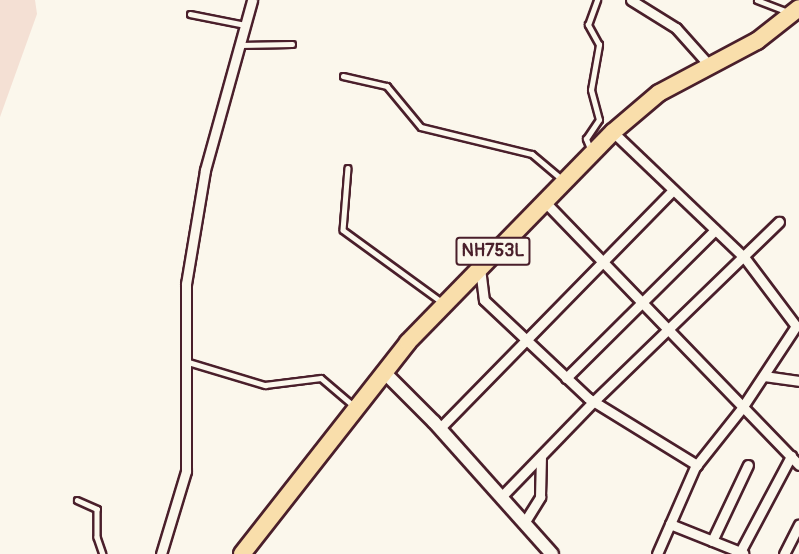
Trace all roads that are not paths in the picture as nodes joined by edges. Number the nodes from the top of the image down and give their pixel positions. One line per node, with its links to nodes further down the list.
1 (252, 0): 7 (street)
2 (597, 0): 13 (lane)
3 (631, 0): 10 (street)
4 (757, 0): 5 (lane)
5 (796, 11): 10 (highway, NH753L)
6 (190, 14): 7 (lane)
7 (245, 25): 9 (street)
8 (292, 44): 9 (lane)
9 (240, 45): 27 (street)
10 (710, 65): 12 (highway, NH753L)
11 (343, 76): 15 (lane)
12 (614, 132): 13 (highway, NH753L); 16 (street)
13 (592, 153): 15 (highway, NH753L)
14 (348, 168): 24 (lane)
15 (564, 182): 17 (highway, NH753L)
16 (673, 190): 19 (street); 21 (street)
17 (544, 201): 21 (street); 22 (highway, NH753L)
18 (779, 222): 20 (street)
19 (716, 230): 20 (street); 23 (street)
20 (744, 257): 25 (street); 29 (street)
21 (605, 261): 23 (street); 26 (street)
22 (480, 265): 24 (highway, NH753L); 26 (street)
23 (643, 302): 25 (street); 30 (street)
24 (444, 303): 28 (highway, NH753L)
25 (670, 330): 32 (street); 33 (street)
26 (525, 338): 30 (street); 35 (street)
27 (185, 361): 34 (lane); 49 (street)
28 (384, 372): 34 (highway, NH753L); 35 (street)
29 (764, 376): 31 (street); 33 (street)
30 (566, 378): 32 (street)
31 (799, 381)
32 (593, 402): 36 (street); 38 (street)
33 (742, 408): 37 (street); 38 (street)
34 (357, 409): 50 (highway, NH753L)
35 (440, 428): 41 (street)
36 (541, 456): 41 (street); 43 (street)
37 (790, 456): 40 (street); 47 (street)
38 (697, 465): 44 (street)
39 (748, 465): 46 (street)
40 (799, 465)
41 (501, 497): 43 (street)
42 (77, 500): 48 (lane)
43 (524, 523): 51 (street)
44 (670, 524): 46 (street); 52 (street)
45 (799, 525): 53 (street)
46 (712, 541): 47 (street)
47 (742, 553)
48 (102, 554)
49 (161, 554)
50 (242, 554)
51 (552, 554)
52 (657, 554)
53 (784, 554)

